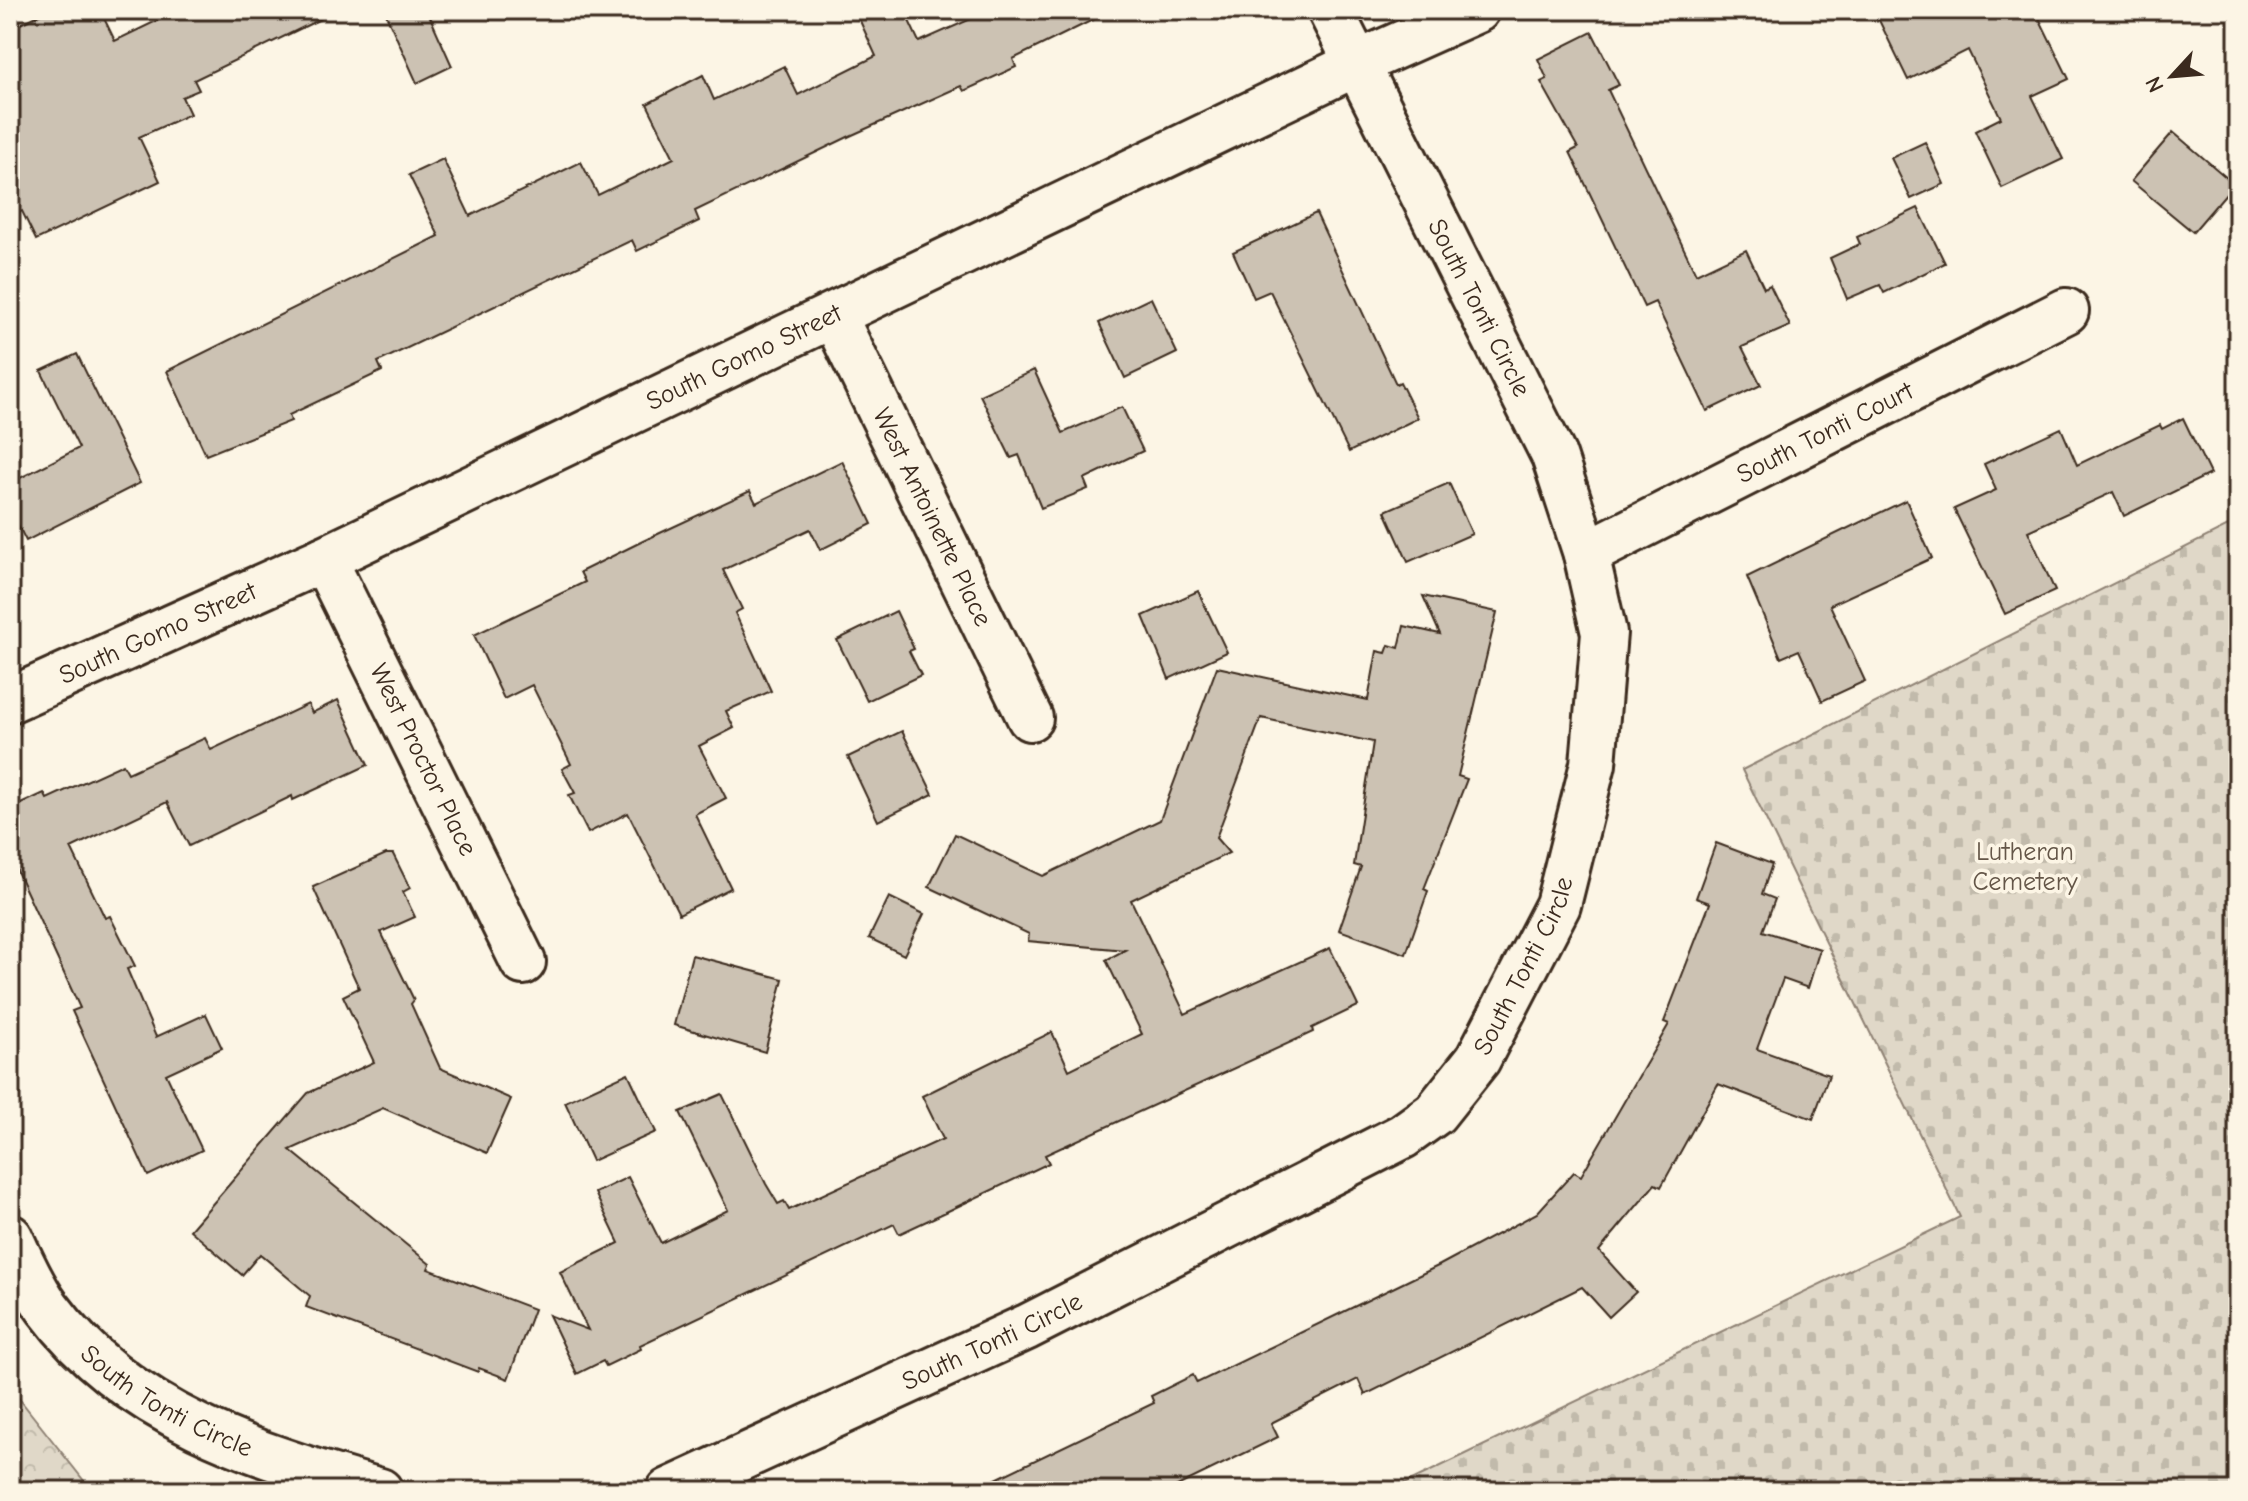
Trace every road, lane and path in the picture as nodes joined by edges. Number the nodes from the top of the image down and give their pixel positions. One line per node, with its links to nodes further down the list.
1 (1330, 10): 3 (street, South Tonti Circle)
2 (1477, 10): 3 (street, South Gomo Street)
3 (1356, 64): 5 (street, South Gomo Street); 6 (street, South Tonti Circle)
4 (2066, 311): 6 (street, South Tonti Court)
5 (834, 316): 7 (street, South Gomo Street); 9 (street, West Antoinette Place)
6 (1586, 554): 13 (street, South Tonti Circle)
7 (324, 559): 8 (street, South Gomo Street); 10 (street, West Proctor Place)
8 (10, 700)
9 (1030, 718)
10 (523, 962)
11 (10, 1237): 12 (street, South Tonti Circle)
12 (380, 1491)
13 (669, 1491)

